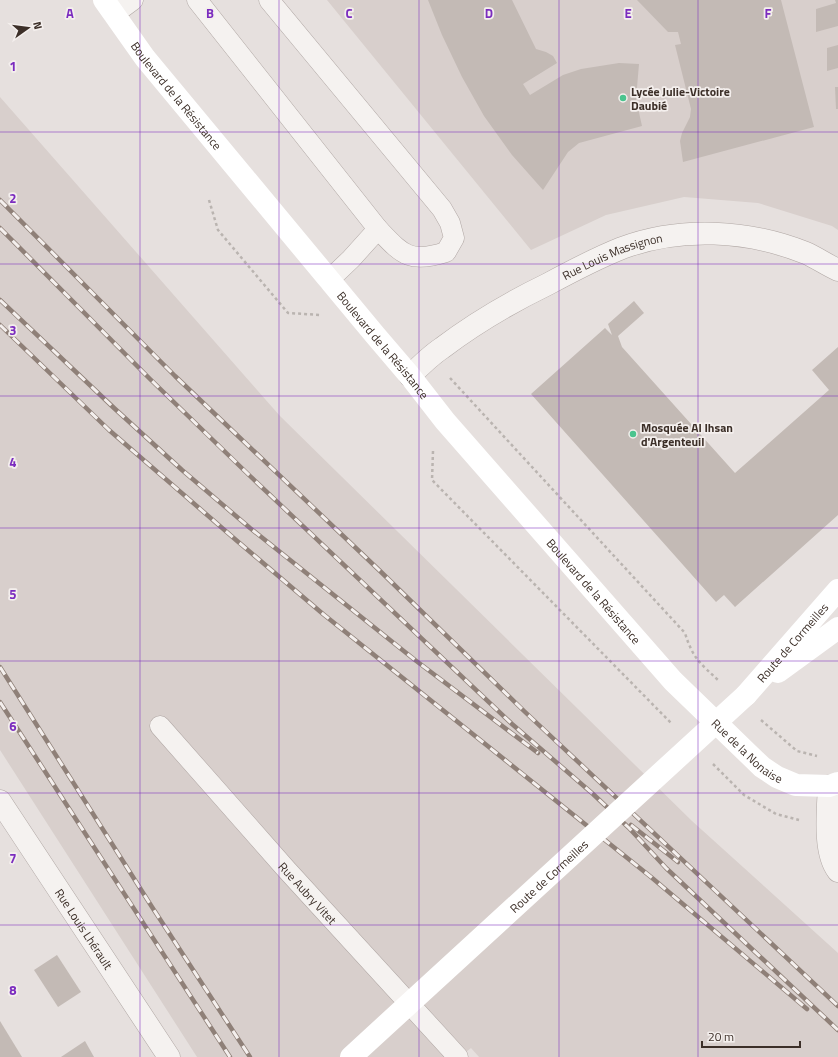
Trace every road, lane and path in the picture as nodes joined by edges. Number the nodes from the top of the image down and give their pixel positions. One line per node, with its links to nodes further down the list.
1 (133, 0): 4 (lane)
2 (197, 0): 6 (lane)
3 (269, 0): 6 (lane)
4 (109, 7): 8 (main road, Boulevard de la Résistance)
5 (209, 200): 9 (path)
6 (378, 229): 8 (lane)
7 (838, 270): 10 (street, Rue Louis Massignon)
8 (329, 280): 9 (main road, Boulevard de la Résistance)
9 (360, 318): 11 (main road, Boulevard de la Résistance)
10 (431, 357): 11 (street, Rue Louis Massignon); 14 (path)
11 (410, 376): 15 (main road, Boulevard de la Résistance)
12 (838, 590): 16 (main road, Route de Cormeilles)
13 (838, 628): 16 (main road, Route de Cormeilles)
14 (689, 646)
15 (673, 681): 18 (main road, Rue de la Nonaise)
16 (746, 695): 22 (main road, Route de Cormeilles, bridge)
17 (160, 726): 23 (lane, Rue Aubry Vitet)
18 (833, 784): 20 (street)
19 (0, 801): 21 (street, Rue Louis Lhérault)
20 (838, 871)
21 (169, 1057)
22 (351, 1057)
23 (458, 1057)

